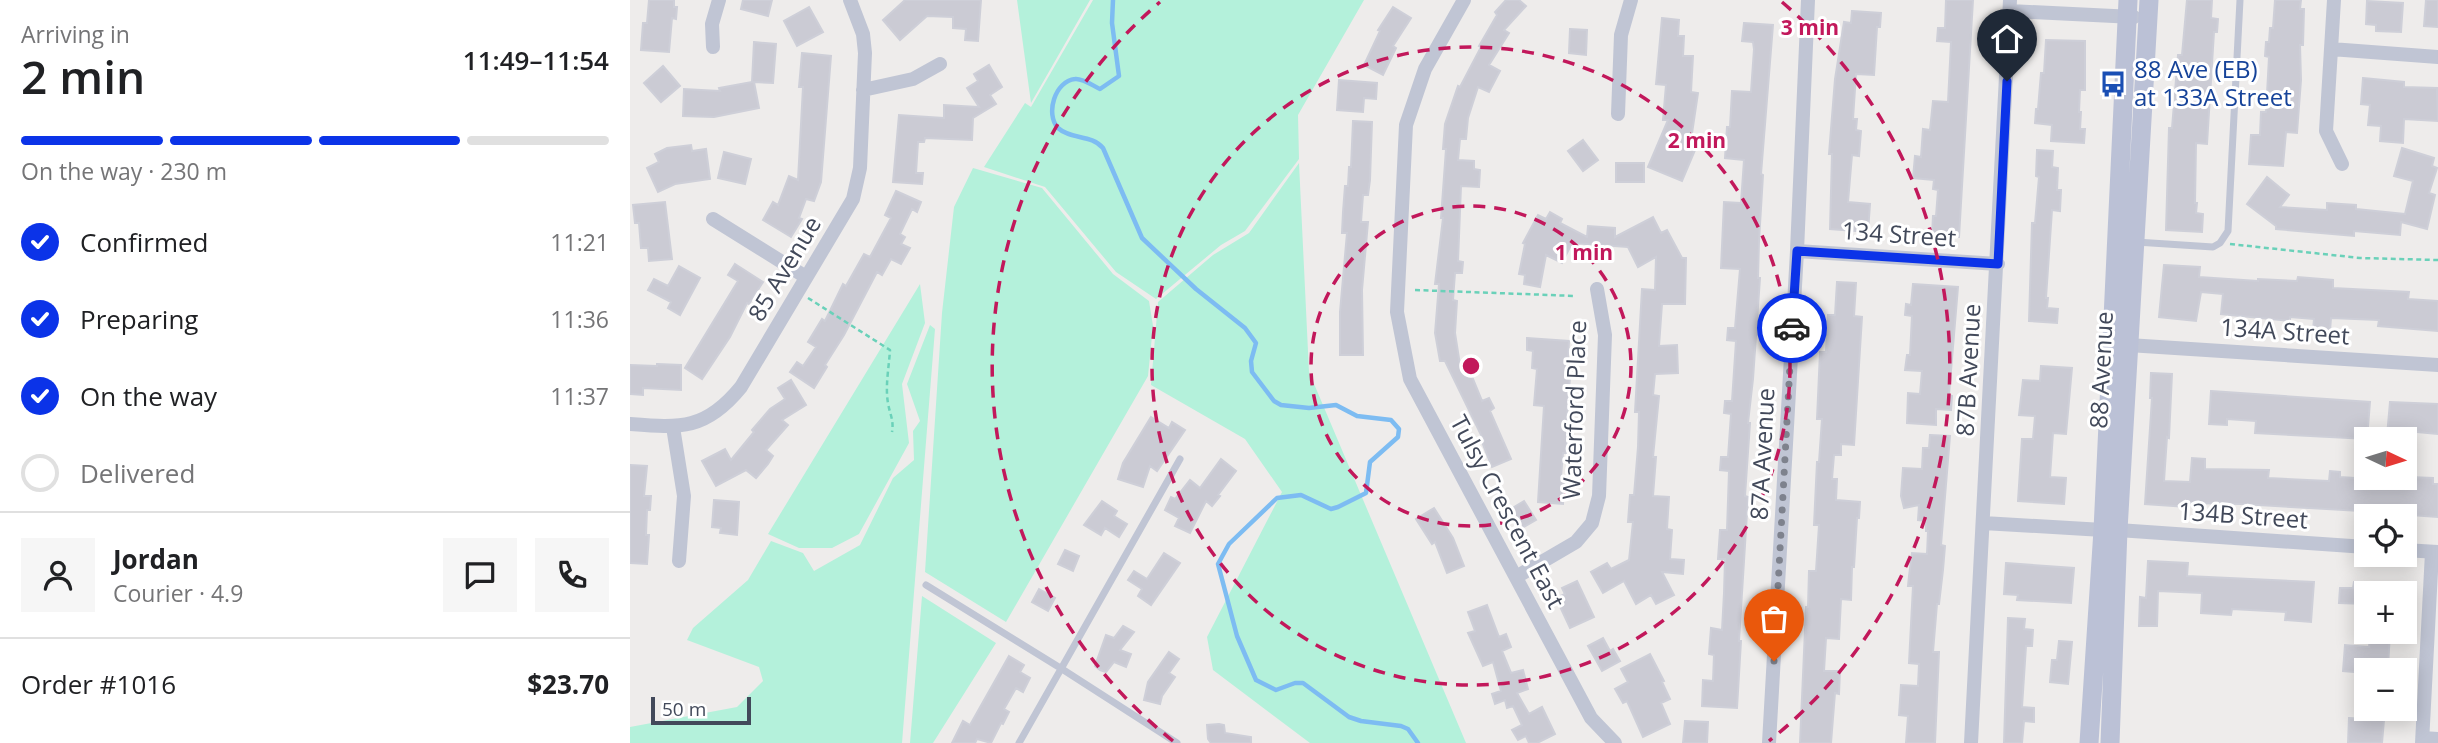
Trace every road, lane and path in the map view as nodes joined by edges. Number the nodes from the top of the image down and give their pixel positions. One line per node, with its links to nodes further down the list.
1 (719, 0): 11 (street)
2 (850, 0): 15 (street, 85 Avenue)
3 (1464, 0): 41 (street, Tulsy Crescent East)
4 (1630, 0): 16 (street)
5 (1808, 0): 21 (street, 87A Avenue)
6 (2240, 0): 20 (lane)
7 (2334, 0): 12 (street)
8 (2010, 6): 9 (street); 23 (street, 87B Avenue)
9 (2127, 8): 10 (street); 36 (main road, 88 Avenue)
10 (2149, 9): 19 (main road, 88 Avenue)
11 (713, 47)
12 (2331, 49): 13 (street); 17 (street)
13 (2438, 57)
14 (940, 64): 15 (street)
15 (863, 90): 24 (street, 85 Avenue)
16 (1618, 114)
17 (2342, 164)
18 (713, 219): 24 (street)
19 (2136, 242): 20 (lane); 29 (main road, 88 Avenue)
20 (2220, 243): 22 (path)
21 (1797, 251): 23 (street, 134 Street); 49 (street, 87A Avenue)
22 (2438, 260)
23 (1998, 264): 35 (street, 87B Avenue)
24 (806, 277): 32 (street, 85 Avenue)
25 (1597, 289): 41 (street, Waterford Place)
26 (1415, 290): 27 (path)
27 (1576, 296)
28 (808, 298): 33 (path)
29 (2128, 345): 30 (street, 134A Street); 36 (main road, 88 Avenue)
30 (2438, 365)
31 (630, 424): 32 (street)
32 (673, 427): 40 (street)
33 (892, 432)
34 (1180, 459): 43 (lane)
35 (1983, 523): 36 (street, 134B Street); 50 (street, 87B Avenue)
36 (2110, 530): 37 (street, 134B Street); 51 (main road, 88 Avenue); 52 (main road, 88 Avenue)
37 (2354, 546)
38 (2417, 551): 39 (street)
39 (2435, 552): 45 (street)
40 (679, 561)
41 (1516, 577): 48 (street, Tulsy Crescent East)
42 (926, 585): 43 (lane)
43 (1062, 669): 46 (lane); 47 (lane)
44 (2438, 739): 45 (street)
45 (2422, 741)
46 (1019, 743)
47 (1177, 743)
48 (1615, 743)
49 (1769, 743)
50 (1971, 743)
51 (2089, 743)
52 (2110, 743)

